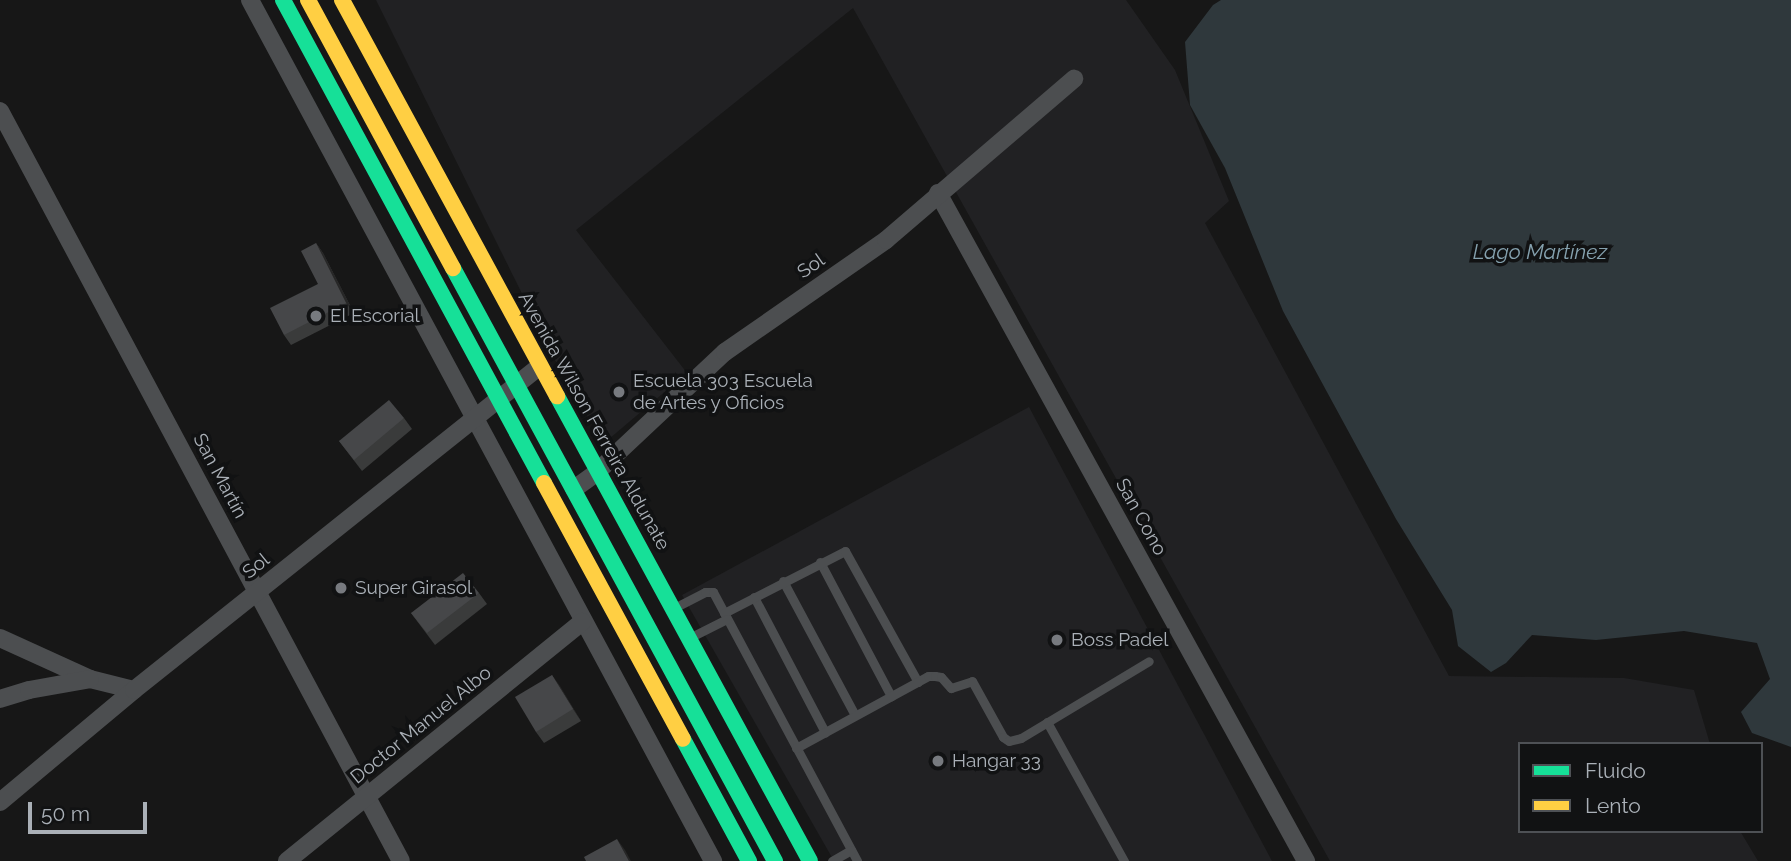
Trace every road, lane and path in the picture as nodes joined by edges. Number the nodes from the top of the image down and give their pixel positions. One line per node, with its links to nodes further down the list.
1 (250, 0): 11 (street)
2 (284, 0): 10 (main road)
3 (308, 0): 9 (main road)
4 (342, 0): 8 (main road, Avenida Wilson Ferreira Aldunate)
5 (1074, 79): 7 (street, Sol)
6 (0, 111): 16 (street, San Martín)
7 (938, 193): 12 (street, Sol); 45 (street, San Cono)
8 (540, 366): 9 (street, Sol); 12 (main road, Avenida Wilson Ferreira Aldunate)
9 (516, 384): 10 (street, Sol); 13 (main road)
10 (499, 398): 11 (street, Sol); 39 (main road)
11 (475, 418): 16 (street, Sol); 20 (street)
12 (597, 472): 13 (street, Sol); 18 (main road, Avenida Wilson Ferreira Aldunate)
13 (574, 489): 40 (main road)
14 (820, 562): 15 (lane); 25 (lane); 27 (lane)
15 (783, 581): 17 (lane); 29 (lane)
16 (258, 591): 26 (street, Sol); 33 (street, San Martín)
17 (754, 597): 19 (lane); 31 (lane)
18 (672, 609): 19 (lane); 22 (main road, Avenida Wilson Ferreira Aldunate)
19 (725, 616): 22 (lane); 32 (lane)
20 (582, 622): 33 (street, Doctor Manuel Albo); 38 (street)
21 (0, 638): 24 (street)
22 (688, 639): 41 (main road, Avenida Wilson Ferreira Aldunate)
23 (1149, 661): 30 (lane)
24 (90, 679): 26 (street); 28 (street)
25 (918, 682): 27 (lane); 30 (lane)
26 (134, 690): 34 (street, Sol)
27 (891, 696): 29 (lane)
28 (0, 699)
29 (855, 716): 31 (lane)
30 (1046, 722): 44 (lane)
31 (825, 732): 32 (lane)
32 (796, 748): 35 (lane)
33 (367, 796): 36 (street, Doctor Manuel Albo); 37 (street, San Martín)
34 (0, 802)
35 (851, 850): 42 (lane); 43 (lane)
36 (287, 861)
37 (401, 861)
38 (713, 861)
39 (749, 861)
40 (775, 861)
41 (810, 861)
42 (832, 861)
43 (857, 861)
44 (1124, 861)
45 (1306, 861)

